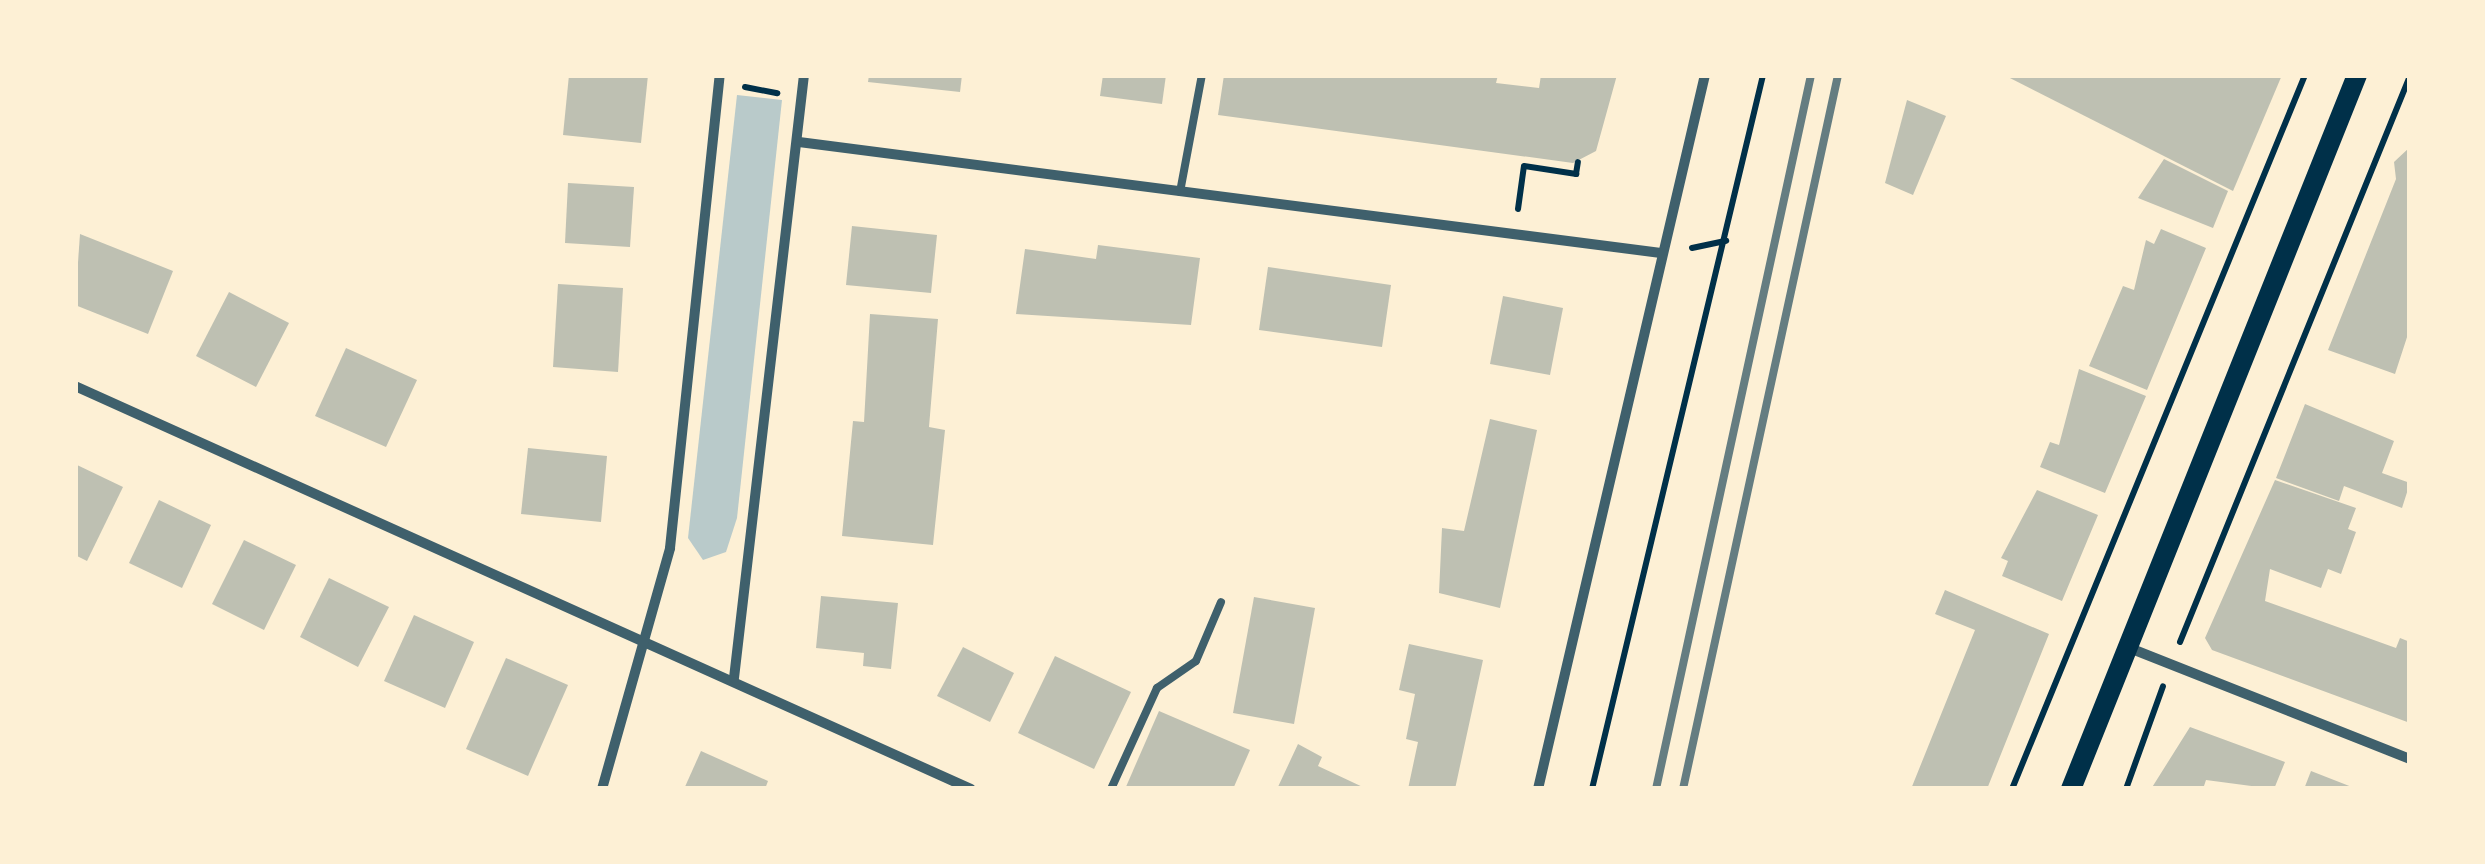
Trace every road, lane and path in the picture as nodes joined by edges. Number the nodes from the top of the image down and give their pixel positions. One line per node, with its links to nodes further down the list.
1 (804, 75): 9 (street)
2 (1202, 75): 12 (lane)
3 (1704, 75): 14 (street)
4 (1763, 75): 26 (path)
5 (2305, 75): 27 (path)
6 (2357, 75): 17 (main road)
7 (2410, 76): 19 (path)
8 (719, 79): 9 (path); 18 (street)
9 (802, 98): 10 (street)
10 (798, 142): 12 (street); 20 (street)
11 (1578, 162): 13 (path)
12 (1180, 192): 13 (street)
13 (1514, 235): 14 (street)
14 (1661, 253): 25 (street)
15 (75, 386): 18 (street)
16 (1221, 602): 24 (lane)
17 (2126, 647): 19 (street); 28 (main road)
18 (644, 648): 20 (street); 22 (street)
19 (2170, 666): 21 (street); 29 (path)
20 (734, 678): 23 (street)
21 (2410, 759)
22 (602, 789)
23 (971, 789)
24 (1110, 789)
25 (1538, 789)
26 (1592, 789)
27 (2012, 789)
28 (2071, 789)
29 (2126, 789)

